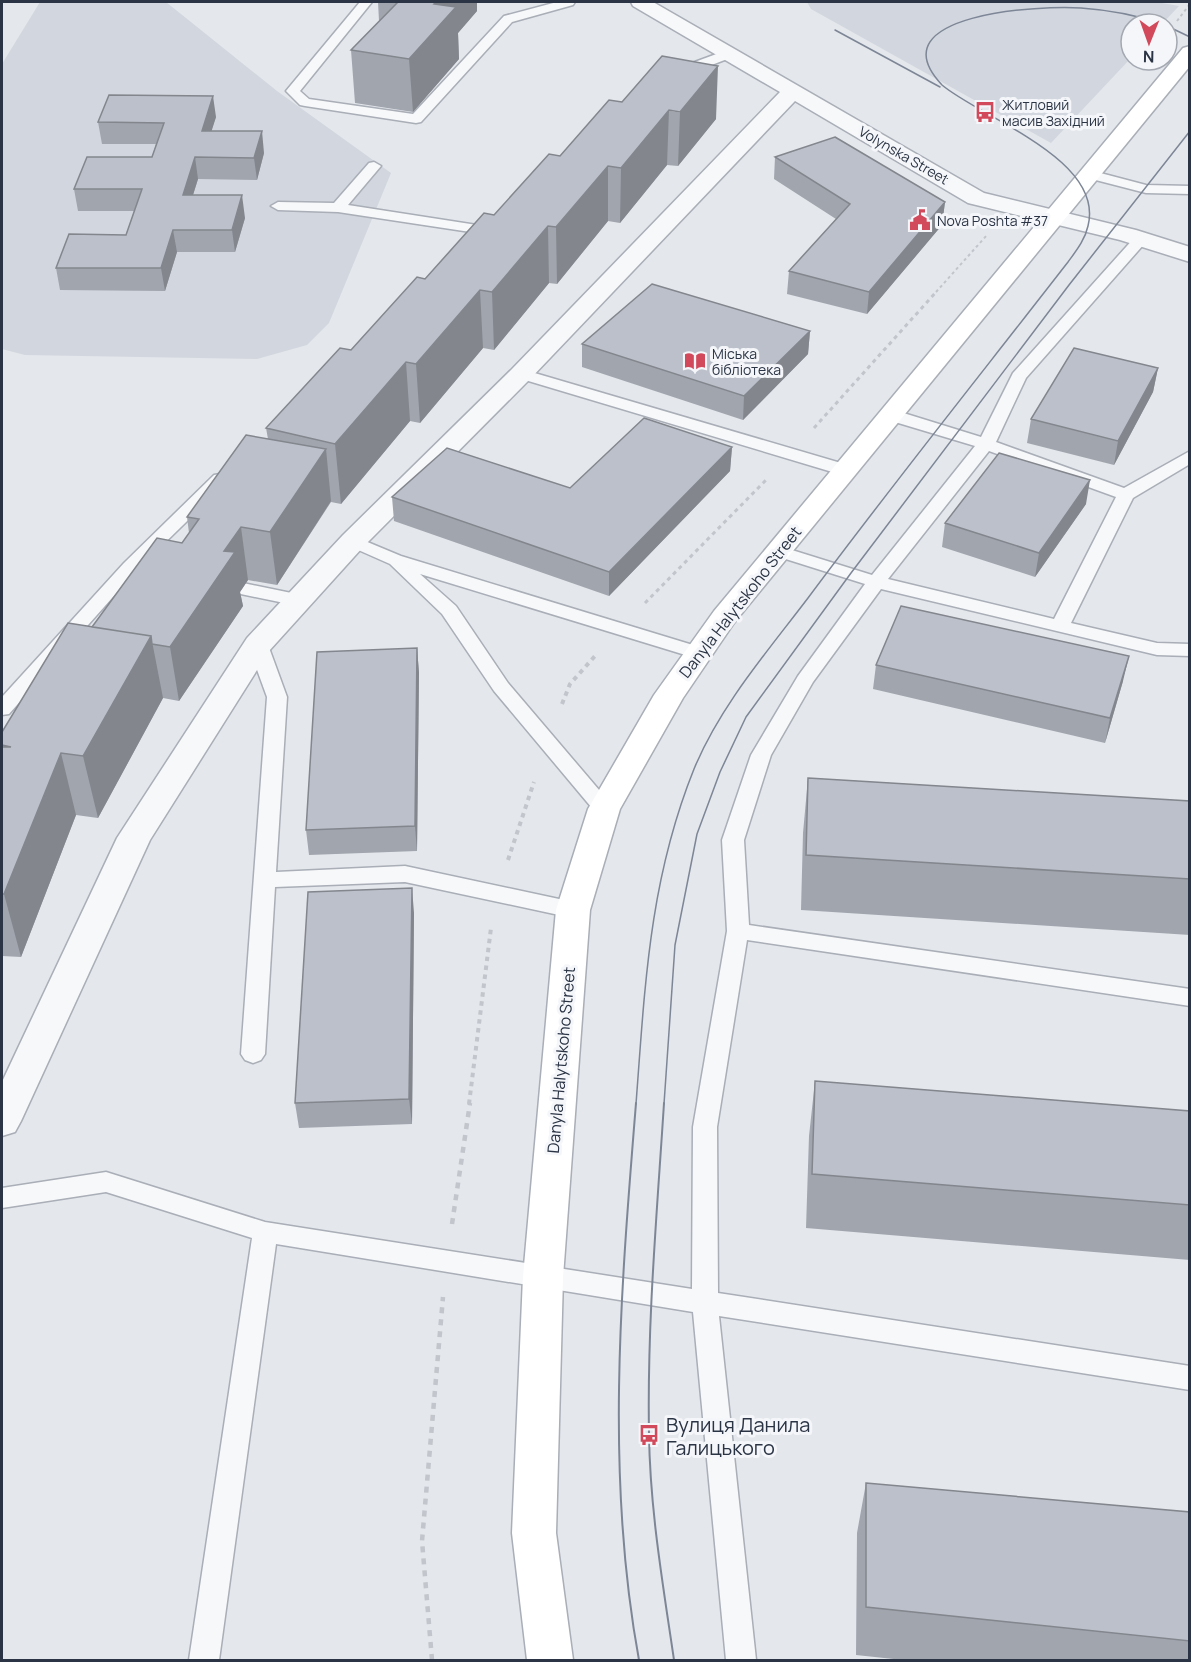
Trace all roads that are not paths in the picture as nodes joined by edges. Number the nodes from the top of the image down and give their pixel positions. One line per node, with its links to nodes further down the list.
1 (366, 2): 2 (lane)
2 (569, 2)
3 (640, 2): 5 (street, Volynska Street)
4 (1190, 52): 9 (street, Danyla Halytskoho Street)
5 (730, 53): 6 (lane); 7 (street, Volynska Street)
6 (661, 80)
7 (794, 91): 13 (street, Volynska Street); 17 (street)
8 (374, 166): 12 (lane)
9 (1089, 174): 10 (lane); 13 (street, Danyla Halytskoho Street)
10 (1190, 190)
11 (278, 206): 12 (lane)
12 (338, 208): 15 (lane)
13 (1053, 218): 14 (street, Volynska Street); 18 (street, Danyla Halytskoho Street)
14 (1140, 240): 16 (street, Volynska Street); 19 (lane)
15 (460, 246)
16 (1190, 255)
17 (520, 374): 22 (lane); 24 (street)
18 (891, 415): 19 (lane); 22 (street, Danyla Halytskoho Street)
19 (986, 444): 23 (lane); 29 (lane)
20 (1190, 456): 23 (lane)
21 (232, 468): 27 (lane)
22 (845, 470): 25 (street, Danyla Halytskoho Street)
23 (1126, 495): 32 (lane)
24 (353, 540): 26 (lane); 31 (street)
25 (779, 550): 29 (lane); 35 (street, Danyla Halytskoho Street)
26 (395, 560): 35 (lane); 37 (lane)
27 (130, 567): 28 (lane); 36 (lane)
28 (150, 571)
29 (876, 582): 32 (lane); 40 (lane)
30 (243, 589): 31 (lane)
31 (299, 600): 33 (street)
32 (1060, 625): 34 (lane)
33 (258, 645): 38 (lane); 43 (street)
34 (1190, 650)
35 (699, 653): 37 (street, Danyla Halytskoho Street)
36 (2, 709)
37 (604, 809): 39 (street, Danyla Halytskoho Street)
38 (265, 880): 39 (lane); 42 (lane)
39 (573, 910): 46 (street, Danyla Halytskoho Street)
40 (738, 931): 41 (lane); 47 (lane)
41 (1190, 998)
42 (253, 1054)
43 (2, 1121)
44 (2, 1198): 45 (lane)
45 (265, 1232): 46 (lane); 49 (lane)
46 (543, 1277): 47 (lane); 50 (street, Danyla Halytskoho Street)
47 (705, 1303): 48 (lane); 51 (lane)
48 (1190, 1378)
49 (204, 1660)
50 (549, 1660)
51 (741, 1660)

